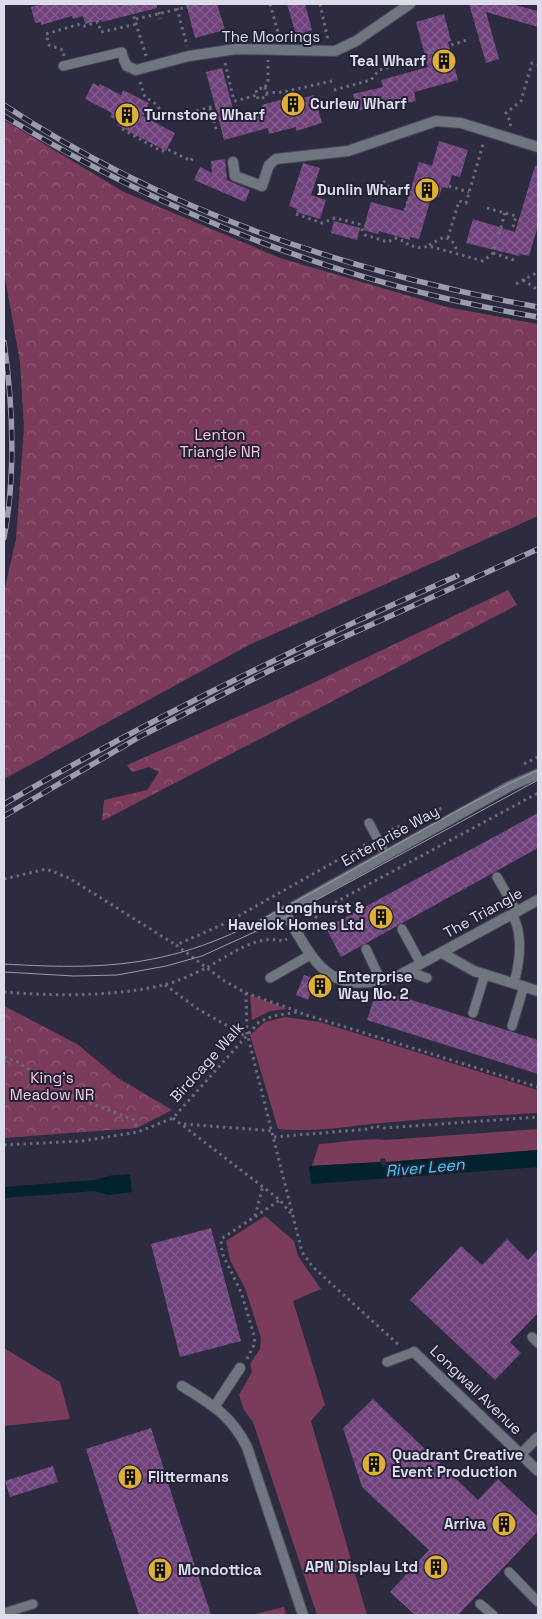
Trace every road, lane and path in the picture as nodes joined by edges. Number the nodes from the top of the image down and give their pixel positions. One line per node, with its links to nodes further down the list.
1 (130, 4): 8 (path)
2 (195, 4): 6 (path)
3 (270, 4): 16 (path)
4 (320, 4): 17 (path)
5 (410, 4): 17 (street, The Moorings)
6 (177, 8): 7 (path); 18 (path)
7 (159, 12): 8 (path); 9 (path)
8 (136, 18): 10 (path)
9 (160, 18)
10 (137, 24): 21 (path); 22 (path)
11 (470, 38): 12 (path)
12 (445, 47)
13 (435, 49): 26 (path)
14 (268, 50): 15 (street, The Moorings); 16 (street, The Moorings); 25 (path)
15 (221, 51): 18 (street, The Moorings); 29 (path)
16 (283, 51): 17 (street, The Moorings)
17 (331, 52)
18 (189, 56): 22 (street, The Moorings)
19 (124, 60): 21 (lane); 23 (street)
20 (538, 65): 40 (path)
21 (65, 66)
22 (149, 66): 23 (street, The Moorings)
23 (136, 70): 31 (path)
24 (332, 81): 27 (path)
25 (265, 87): 27 (path); 28 (path)
26 (334, 90)
27 (266, 93): 28 (path)
28 (257, 95): 29 (path)
29 (234, 101): 30 (path)
30 (228, 103)
31 (153, 104): 33 (path); 34 (path)
32 (218, 106): 33 (path)
33 (210, 108): 38 (path)
34 (144, 121)
35 (122, 129): 39 (path)
36 (139, 130): 39 (path)
37 (487, 131): 40 (street); 43 (street); 46 (path)
38 (217, 132)
39 (135, 136): 42 (path)
40 (506, 137): 41 (street)
41 (538, 147)
42 (193, 157)
43 (233, 162)
44 (383, 181): 48 (path)
45 (449, 186): 46 (path)
46 (469, 192): 53 (path)
47 (487, 208): 49 (path)
48 (405, 210)
49 (505, 213): 51 (path); 52 (path)
50 (296, 214): 55 (path)
51 (513, 227)
52 (499, 234)
53 (448, 238): 55 (path); 56 (path)
54 (496, 243): 57 (path)
55 (429, 246): 56 (path)
56 (457, 253): 57 (path)
57 (493, 253): 58 (path)
58 (516, 260)
59 (538, 272): 60 (path)
60 (523, 280): 61 (path); 62 (path)
61 (516, 284)
62 (538, 290)
63 (538, 758): 64 (path)
64 (523, 765)
65 (538, 774): 70 (street, Enterprise Way)
66 (538, 794): 78 (path)
67 (449, 804): 69 (path)
68 (369, 823): 69 (lane)
69 (377, 838): 70 (lane); 80 (path)
70 (386, 855): 74 (street, Enterprise Way)
71 (497, 877): 75 (lane)
72 (4, 879): 80 (path)
73 (538, 900): 75 (street, The Triangle)
74 (284, 911): 76 (street, Enterprise Way); 78 (street, The Triangle)
75 (515, 913): 82 (street, The Triangle); 92 (lane)
76 (257, 927)
77 (402, 929): 84 (lane)
78 (298, 933): 83 (street, The Triangle)
79 (272, 939): 85 (path)
80 (176, 945): 85 (path)
81 (366, 949): 90 (lane)
82 (442, 953): 84 (street, The Triangle); 87 (street, The Triangle)
83 (310, 955): 88 (lane); 90 (street, The Triangle)
84 (420, 964): 86 (street, The Triangle)
85 (206, 968): 91 (path); 95 (path)
86 (408, 971): 89 (lane); 90 (street, The Triangle)
87 (484, 974): 92 (street, The Triangle); 97 (lane)
88 (270, 978)
89 (427, 978)
90 (381, 981)
91 (165, 985): 94 (path); 99 (path)
92 (519, 985): 93 (street, The Triangle); 98 (lane)
93 (538, 991)
94 (4, 992)
95 (246, 993): 96 (path); 99 (path)
96 (297, 1012): 99 (path, Birdcage Walk); 101 (path, Birdcage Walk)
97 (473, 1013)
98 (512, 1026)
99 (246, 1034): 102 (path, Birdcage Walk); 107 (path)
100 (4, 1057): 106 (path)
101 (538, 1087)
102 (173, 1118): 104 (path); 106 (path, Birdcage Walk)
103 (538, 1118): 108 (path)
104 (184, 1124): 107 (path); 110 (path)
105 (130, 1127): 106 (path)
106 (138, 1130): 109 (path, Birdcage Walk)
107 (273, 1131): 108 (path)
108 (274, 1137): 112 (path)
109 (4, 1145)
110 (264, 1186): 111 (path); 113 (path)
111 (280, 1200): 112 (path); 113 (path)
112 (293, 1216): 114 (path)
113 (255, 1217): 116 (path)
114 (414, 1352): 115 (lane); 120 (street, Longwall Avenue)
115 (387, 1362)
116 (240, 1368): 118 (street)
117 (182, 1386): 118 (street)
118 (215, 1406): 127 (street)
119 (538, 1437): 120 (street)
120 (521, 1454): 121 (street, Longwall Avenue)
121 (538, 1471)
122 (509, 1572): 123 (lane)
123 (538, 1602)
124 (33, 1604): 126 (lane)
125 (480, 1604): 128 (lane)
126 (4, 1613)
127 (302, 1615)
128 (493, 1615)

